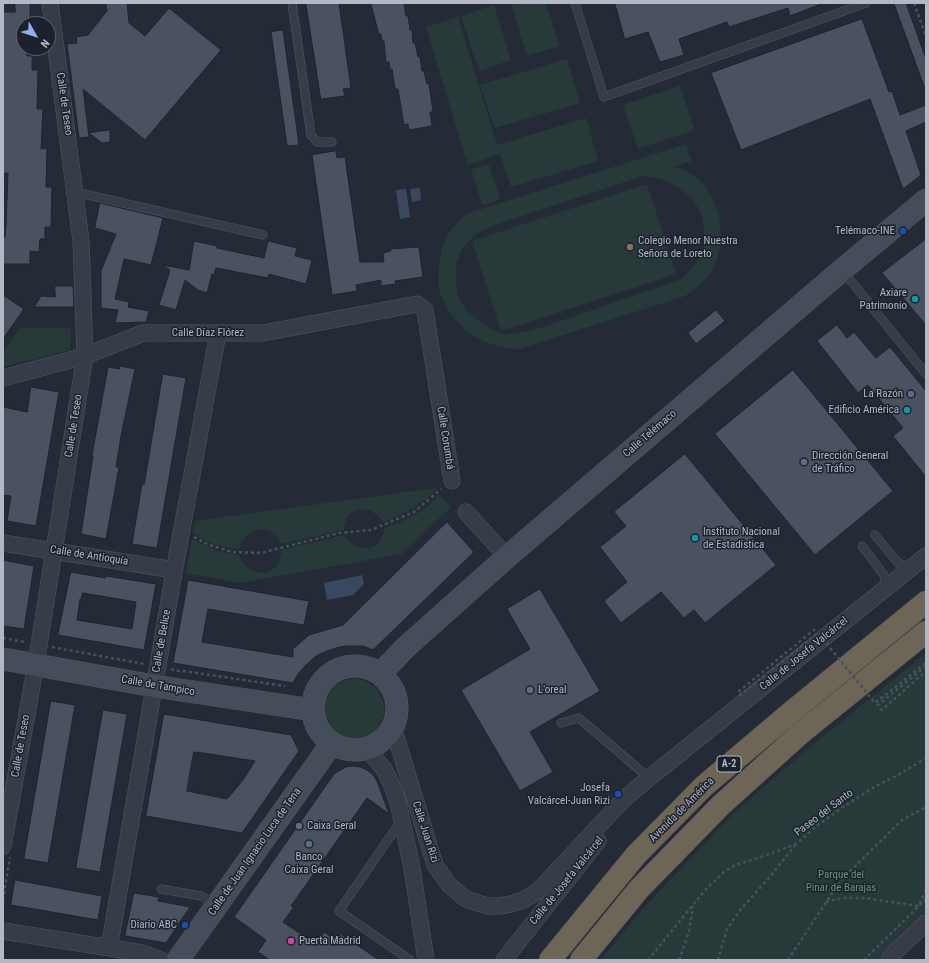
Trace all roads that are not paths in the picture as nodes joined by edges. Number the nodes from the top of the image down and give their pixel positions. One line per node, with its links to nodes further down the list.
1 (50, 3): 6 (street, Calle de Teseo)
2 (292, 3): 5 (lane)
3 (576, 3): 4 (lane)
4 (866, 3)
5 (332, 142)
6 (75, 192): 8 (lane); 12 (street, Calle de Teseo)
7 (926, 200): 9 (street, Calle Telémaco)
8 (263, 235)
9 (842, 270): 13 (lane); 22 (street, Calle Telémaco)
10 (417, 304): 11 (street, Calle Díaz Flórez); 15 (street, Calle Corumbá)
11 (218, 333): 12 (street, Calle Díaz Flórez); 24 (street, Calle de Belice)
12 (84, 356): 14 (street, Calle Díaz Flórez); 20 (street, Calle de Teseo)
13 (926, 374)
14 (3, 378)
15 (452, 480)
16 (466, 512): 22 (street)
17 (875, 535): 23 (lane)
18 (3, 543): 20 (street, Calle de Antioquía)
19 (862, 546): 25 (lane)
20 (54, 551): 24 (street, Calle de Antioquía); 29 (street, Calle de Teseo)
21 (926, 556): 23 (street, Calle de Josefa Valcárcel)
22 (507, 557): 30 (street, Calle Telémaco)
23 (910, 568): 25 (street, Calle de Josefa Valcárcel)
24 (174, 572): 31 (street, Calle de Belice)
25 (886, 588): 37 (street, Calle de Josefa Valcárcel)
26 (926, 602): 52 (highway, Avenida de América / A-2)
27 (926, 632): 53 (highway, A-2)
28 (3, 659): 29 (street, Calle de Tampico)
29 (36, 664): 31 (street, Calle de Tampico); 40 (street, Calle de Teseo)
30 (380, 674): 32 (street); 34 (street)
31 (154, 686): 32 (street, Calle de Tampico); 46 (street, Calle de Belice)
32 (313, 710): 35 (street)
33 (561, 723): 38 (lane)
34 (392, 727): 36 (street); 42 (street, Calle Juan Rizi)
35 (332, 744): 36 (street); 43 (street, Calle de Juan Ignacio Luca de Tena)
36 (366, 748): 39 (street, Calle Juan Rizi)
37 (682, 753): 38 (street, Calle de Josefa Valcárcel); 51 (street, Calle de Josefa Valcárcel)
38 (649, 778): 42 (street, Calle de Josefa Valcárcel)
39 (402, 821): 49 (lane); 50 (street, Calle Juan Rizi)
40 (3, 846)
41 (162, 889): 43 (lane)
42 (538, 891)
43 (216, 905): 48 (street, Calle de Juan Ignacio Luca de Tena)
44 (926, 923): 54 (street)
45 (3, 931): 46 (street)
46 (106, 947): 47 (street)
47 (162, 960)
48 (178, 960)
49 (410, 960)
50 (426, 960)
51 (504, 960)
52 (550, 960)
53 (581, 960)
54 (889, 960)

